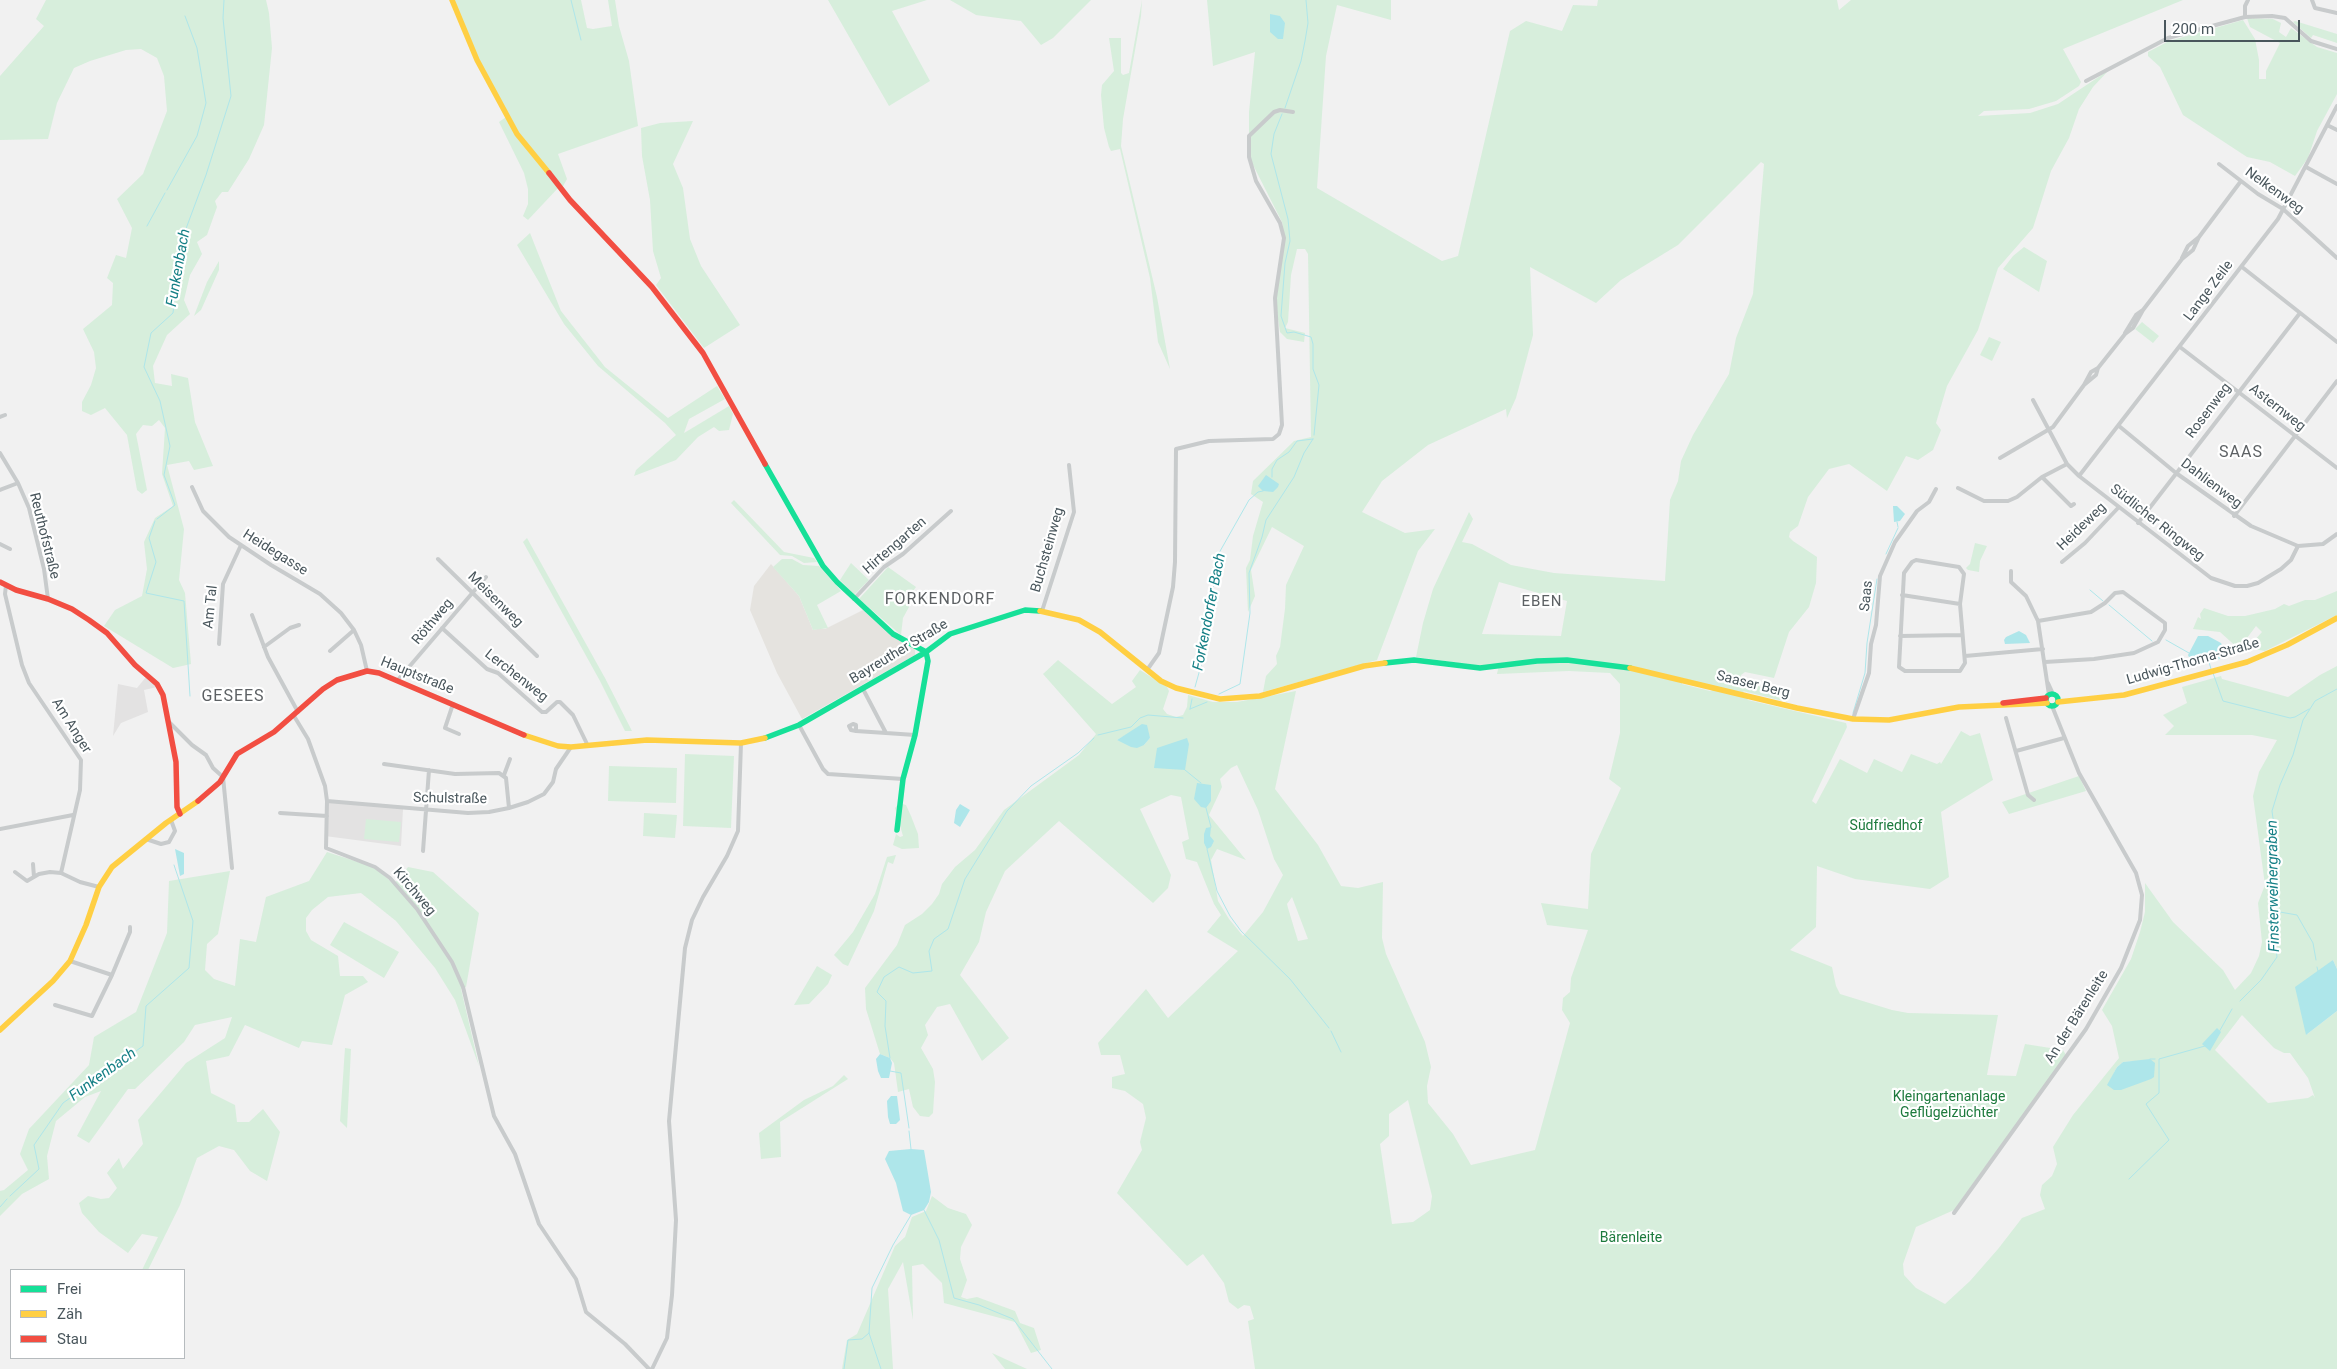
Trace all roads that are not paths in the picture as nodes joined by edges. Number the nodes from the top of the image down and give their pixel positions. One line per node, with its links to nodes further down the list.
1 (452, 0): 63 (street)
2 (2248, 0): 5 (street)
3 (2312, 0): 4 (street)
4 (2337, 13)
5 (2245, 17): 6 (street); 7 (street)
6 (2337, 49)
7 (2086, 81)
8 (2337, 106): 10 (street, Lange Zeile)
9 (1293, 112): 83 (street)
10 (2327, 125): 11 (street); 13 (street, Lange Zeile)
11 (2337, 130)
12 (2219, 164): 14 (street, Nelkenweg)
13 (2306, 168): 15 (street); 16 (street, Lange Zeile)
14 (2241, 181): 16 (street, Nelkenweg); 28 (street)
15 (2337, 184)
16 (2283, 209): 17 (street, Nelkenweg); 18 (street, Lange Zeile)
17 (2337, 258)
18 (2242, 267): 19 (street); 21 (street, Lange Zeile)
19 (2300, 314): 20 (street); 23 (street, Rosenweg)
20 (2337, 342)
21 (2180, 347): 23 (street, Asternweg); 27 (street, Lange Zeile)
22 (2337, 380): 29 (street)
23 (2238, 392): 29 (street, Asternweg); 35 (street, Rosenweg)
24 (2033, 400): 28 (street, Südlicher Ringweg)
25 (5, 415): 26 (street)
26 (0, 417)
27 (2118, 426): 35 (street, Dahlienweg); 36 (street, Lange Zeile)
28 (2049, 432): 31 (street); 33 (street, Südlicher Ringweg)
29 (2295, 436): 34 (street, Asternweg); 48 (street)
30 (0, 453): 38 (street, Reuthofstraße)
31 (2000, 458)
32 (1069, 464): 65 (street, Buchsteinweg)
33 (2067, 464): 36 (street, Südlicher Ringweg); 37 (street)
34 (2337, 468)
35 (2176, 473): 48 (street, Dahlienweg); 49 (street, Rosenweg)
36 (2079, 476): 46 (street, Südlicher Ringweg)
37 (2042, 477): 43 (street); 45 (street)
38 (18, 484): 42 (street); 62 (street, Reuthofstraße)
39 (192, 488): 52 (street, Heidegasse)
40 (1936, 488): 91 (street, Saas)
41 (1958, 488): 43 (street)
42 (0, 490)
43 (2017, 497): 44 (street)
44 (2020, 502)
45 (2074, 504)
46 (2118, 508): 49 (street, Südlicher Ringweg); 56 (street, Heideweg)
47 (951, 511): 63 (street, Hirtengarten)
48 (2234, 516): 53 (street, Dahlienweg)
49 (2138, 523): 53 (street, Südlicher Ringweg)
50 (2337, 534): 53 (street)
51 (0, 544): 54 (street)
52 (241, 545): 71 (street, Heidegasse); 74 (street, Am Tal)
53 (2298, 546)
54 (10, 549)
55 (438, 559): 60 (street, Meisenweg)
56 (2062, 562)
57 (2010, 571): 68 (street)
58 (486, 577): 60 (street, Röthweg)
59 (3, 584): 62 (street); 115 (street, Am Anger)
60 (473, 593): 70 (street, Röthweg); 79 (street, Meisenweg)
61 (1902, 595): 64 (street); 64 (street); 73 (street)
62 (48, 599): 92 (street)
63 (854, 599): 78 (street)
64 (1960, 604): 72 (street)
65 (1042, 611): 78 (street, Bayreuther Straße); 83 (street, Bayreuther Straße)
66 (252, 615): 75 (street, Kirchweg)
67 (2337, 618): 87 (street, Ludwig-Thoma-Straße)
68 (2038, 621): 76 (street); 82 (street)
69 (299, 625): 75 (street)
70 (442, 628): 85 (street, Röthweg); 100 (street, Lerchenweg)
71 (354, 630): 77 (street); 84 (street, Heidegasse)
72 (1962, 635): 73 (street); 80 (street)
73 (1900, 636): 80 (street)
74 (219, 644)
75 (264, 647): 89 (street, Kirchweg)
76 (2042, 649): 80 (street); 82 (street)
77 (330, 651)
78 (926, 652): 86 (street, Bayreuther Straße); 97 (street)
79 (537, 656)
80 (1965, 656)
81 (1401, 660): 83 (street, Bayreuther Straße); 91 (street, Saaser Berg)
82 (2045, 662): 87 (street)
83 (1147, 670)
84 (367, 671): 85 (street, Hauptstraße); 89 (street, Hauptstraße)
85 (397, 681): 88 (street, Hauptstraße)
86 (863, 689): 93 (street, Bayreuther Straße); 95 (street)
87 (2052, 699): 91 (street, Saaser Berg); 98 (street, An der Bärenleite)
88 (453, 704): 96 (street); 101 (street, Hauptstraße)
89 (296, 714): 107 (street, Hauptstraße); 110 (street, Kirchweg)
90 (2006, 718): 102 (street)
91 (1854, 719)
92 (169, 722): 107 (street); 114 (street)
93 (799, 726): 99 (street, Bayreuther Straße); 108 (street)
94 (856, 731): 95 (street)
95 (886, 733): 97 (street)
96 (459, 734)
97 (915, 735): 108 (street)
98 (2064, 738): 102 (street); 133 (street, An der Bärenleite)
99 (741, 743): 100 (street, Hauptstraße); 134 (street)
100 (588, 746): 101 (street, Hauptstraße)
101 (571, 747): 111 (street, Schulstraße)
102 (2016, 751): 109 (street)
103 (510, 758): 106 (street)
104 (384, 764): 105 (street)
105 (429, 770): 106 (street); 112 (street)
106 (504, 774): 111 (street)
107 (223, 777): 114 (street, Hauptstraße); 123 (street)
108 (903, 779): 119 (street)
109 (2034, 800)
110 (327, 801): 112 (street, Schulstraße); 116 (street, Kirchweg)
111 (509, 808): 112 (street, Schulstraße)
112 (426, 810): 121 (street)
113 (280, 813): 116 (street)
114 (180, 814): 117 (street, Hauptstraße)
115 (73, 815): 118 (street); 125 (street, Am Anger)
116 (327, 816): 134 (street, Kirchweg)
117 (170, 820): 120 (street, Hauptstraße); 120 (street)
118 (0, 829)
119 (897, 830)
120 (146, 839): 127 (street, Hauptstraße)
121 (423, 851)
122 (33, 864): 126 (street)
123 (232, 868)
124 (15, 872): 126 (street)
125 (61, 873): 126 (street); 127 (street)
126 (34, 878)
127 (99, 887): 129 (street, Hauptstraße)
128 (130, 927): 130 (street)
129 (70, 961): 130 (street); 132 (street, Hauptstraße)
130 (112, 975): 131 (street)
131 (55, 1005)
132 (0, 1030)
133 (1954, 1213)
134 (650, 1369)

